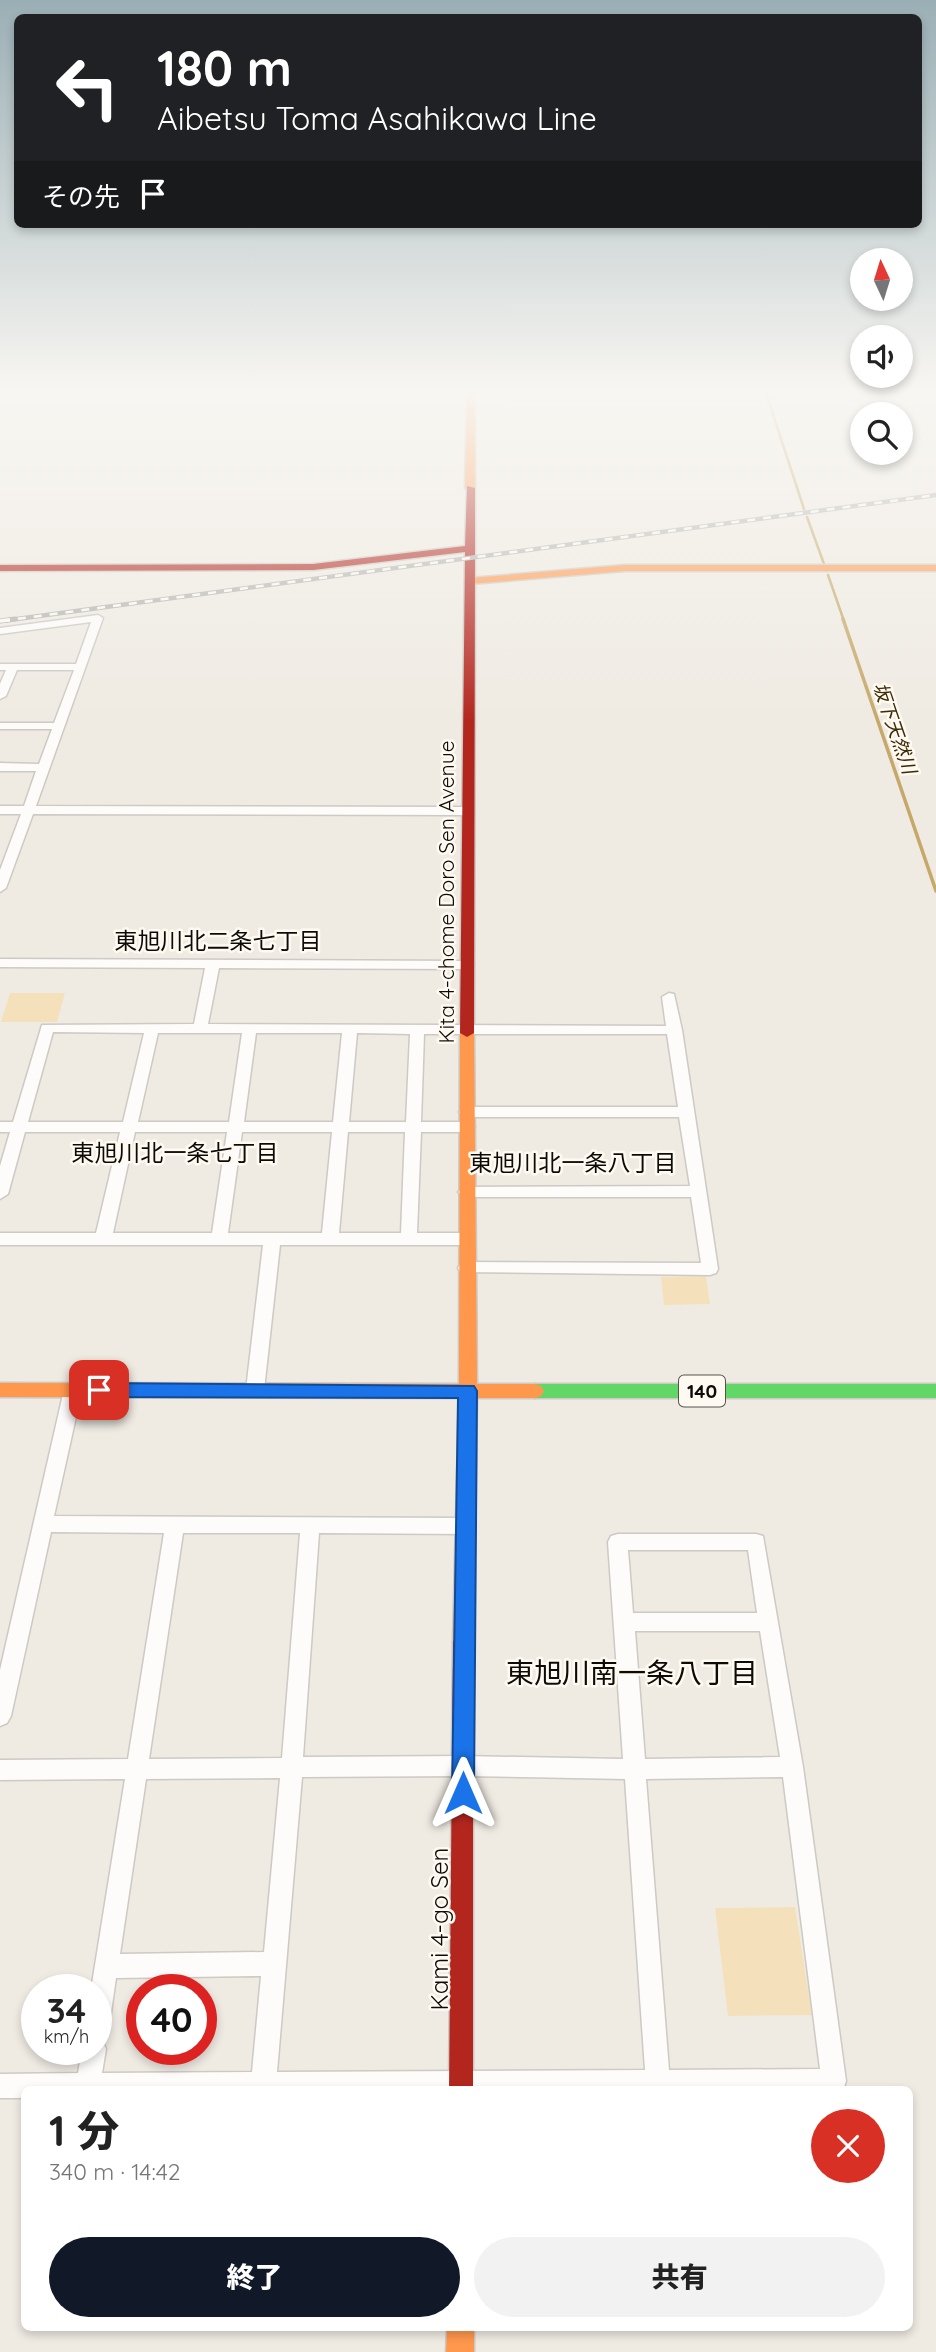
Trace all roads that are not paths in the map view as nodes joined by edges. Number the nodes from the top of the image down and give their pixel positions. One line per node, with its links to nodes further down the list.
1 (470, 503): 2 (street, Kita 4-chome Doro Sen Avenue)
2 (470, 548): 3 (street); 5 (street, Kita 4-chome Doro Sen Avenue)
3 (0, 568)
4 (936, 568): 5 (street)
5 (470, 581): 17 (street, Kita 4-chome Doro Sen Avenue)
6 (0, 631): 9 (street)
7 (0, 667): 8 (street)
8 (13, 667): 9 (street); 10 (street)
9 (82, 667): 12 (street)
10 (0, 696)
11 (0, 726): 12 (street)
12 (58, 726): 14 (street)
13 (0, 767): 14 (street)
14 (44, 768): 16 (street)
15 (0, 810): 16 (street)
16 (29, 810): 17 (street); 18 (street)
17 (468, 811): 22 (street, Kita 4-chome Doro Sen Avenue)
18 (6, 857): 19 (street)
19 (0, 888)
20 (0, 964): 21 (street)
21 (213, 964): 22 (street); 25 (street)
22 (467, 965): 29 (street, Kita 4-chome Doro Sen Avenue)
23 (669, 996): 30 (street)
24 (152, 1028): 25 (street); 33 (street); 35 (street)
25 (200, 1028): 26 (street)
26 (250, 1028): 27 (street); 36 (street)
27 (350, 1028): 28 (street); 37 (street)
28 (417, 1029): 29 (street); 38 (street)
29 (467, 1030): 30 (street); 32 (street, Kita 4-chome Doro Sen Avenue)
30 (675, 1030): 31 (street)
31 (686, 1112): 32 (street); 39 (street)
32 (467, 1119): 38 (street); 40 (street, Kita 4-chome Doro Sen Avenue)
33 (128, 1126): 35 (street); 36 (street); 43 (street)
34 (0, 1127): 35 (street)
35 (19, 1127): 41 (street)
36 (236, 1127): 37 (street); 44 (street)
37 (339, 1128): 38 (street); 46 (street)
38 (411, 1128): 47 (street)
39 (699, 1191): 40 (street); 49 (street)
40 (466, 1192): 48 (street, Kita 4-chome Doro Sen Avenue)
41 (0, 1194)
42 (0, 1239): 43 (street)
43 (103, 1239): 44 (street)
44 (219, 1239): 45 (street)
45 (272, 1239): 46 (street); 52 (street)
46 (330, 1239): 47 (street)
47 (410, 1239): 48 (street)
48 (466, 1239): 49 (street, Kita 4-chome Doro Sen Avenue)
49 (466, 1268): 53 (street, Kita 4-chome Doro Sen Avenue)
50 (0, 1390): 51 (street, 140)
51 (73, 1390): 52 (street, 140); 55 (street)
52 (255, 1390): 53 (street, 140)
53 (468, 1391): 54 (street, 140); 58 (street, Kami 4-go Sen)
54 (936, 1391)
55 (43, 1524): 56 (street); 61 (street)
56 (175, 1525): 57 (street); 65 (street)
57 (310, 1525): 58 (street); 63 (street)
58 (464, 1526): 62 (street, Kami 4-go Sen)
59 (624, 1622): 60 (street); 60 (street); 66 (street)
60 (769, 1622): 64 (street)
61 (0, 1716)
62 (463, 1766): 63 (street); 66 (street); 77 (street, Kami 4-go Sen)
63 (292, 1767): 65 (street); 68 (street)
64 (792, 1767): 66 (street); 72 (street)
65 (136, 1769): 67 (street); 69 (street)
66 (636, 1769): 72 (street)
67 (0, 1770)
68 (274, 1964): 69 (street); 76 (street)
69 (107, 1966): 70 (street)
70 (106, 1974)
71 (91, 2065): 73 (street)
72 (658, 2082): 77 (street)
73 (88, 2085): 74 (street); 75 (street)
74 (0, 2086)
75 (176, 2086)
76 (263, 2086)
77 (461, 2086)
78 (460, 2331): 79 (street)
79 (460, 2352)

